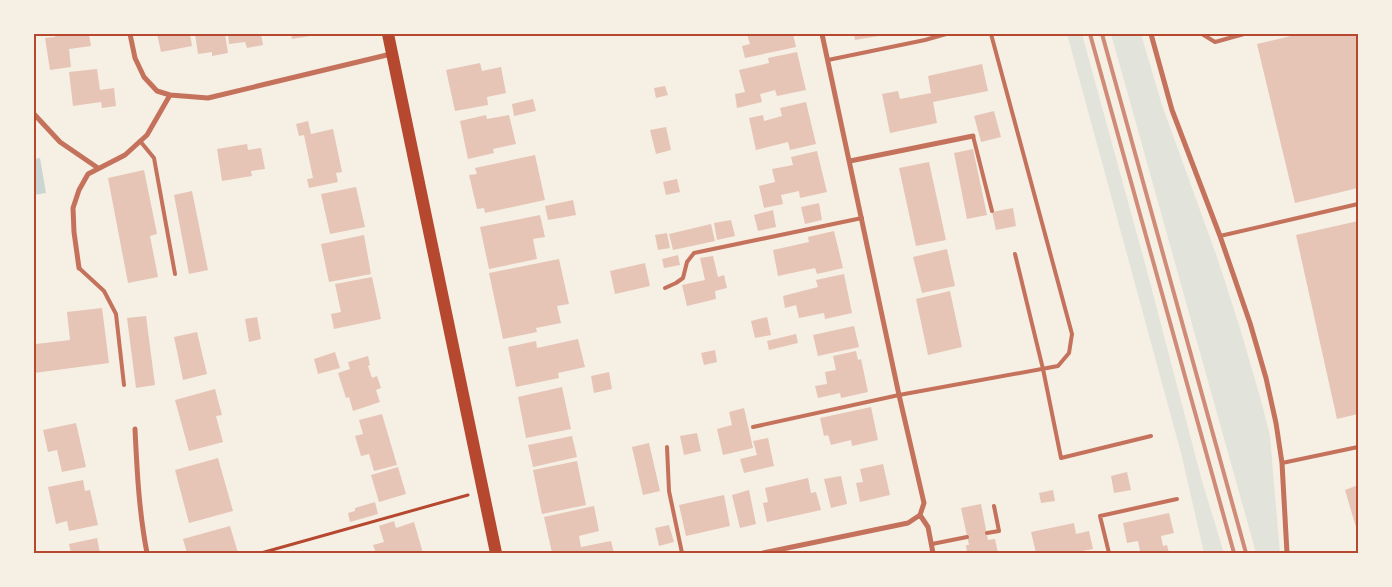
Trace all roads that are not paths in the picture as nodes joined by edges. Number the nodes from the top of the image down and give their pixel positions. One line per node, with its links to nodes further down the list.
1 (130, 34): 11 (street)
2 (388, 34): 9 (main road)
3 (822, 34): 10 (street)
4 (946, 34): 10 (lane)
5 (991, 34): 25 (lane)
6 (1151, 34): 20 (street)
7 (1202, 34): 8 (lane)
8 (1244, 34)
9 (392, 54): 11 (street); 41 (main road)
10 (828, 60): 15 (street)
11 (170, 95): 14 (street)
12 (34, 114): 16 (street)
13 (973, 136): 15 (street); 18 (lane)
14 (140, 141): 16 (street); 23 (lane)
15 (850, 161): 19 (street)
16 (98, 168): 22 (street)
17 (1358, 204): 20 (lane)
18 (992, 211)
19 (862, 218): 24 (lane); 27 (street)
20 (1220, 236): 33 (street)
21 (1015, 254): 25 (lane)
22 (79, 268): 26 (lane)
23 (175, 274)
24 (665, 288)
25 (1043, 369): 27 (lane); 30 (lane)
26 (124, 385)
27 (899, 395): 28 (lane); 36 (street)
28 (753, 426)
29 (136, 429): 40 (street)
30 (1151, 436)
31 (668, 447): 42 (lane)
32 (1358, 447): 33 (lane)
33 (1282, 463): 46 (street)
34 (1177, 498): 45 (lane)
35 (994, 506): 37 (lane)
36 (920, 515): 39 (street); 43 (street)
37 (987, 533)
38 (967, 537): 39 (lane)
39 (932, 544): 44 (street)
40 (148, 553)
41 (496, 553)
42 (682, 553)
43 (762, 553)
44 (934, 553)
45 (1109, 553)
46 (1287, 553)

